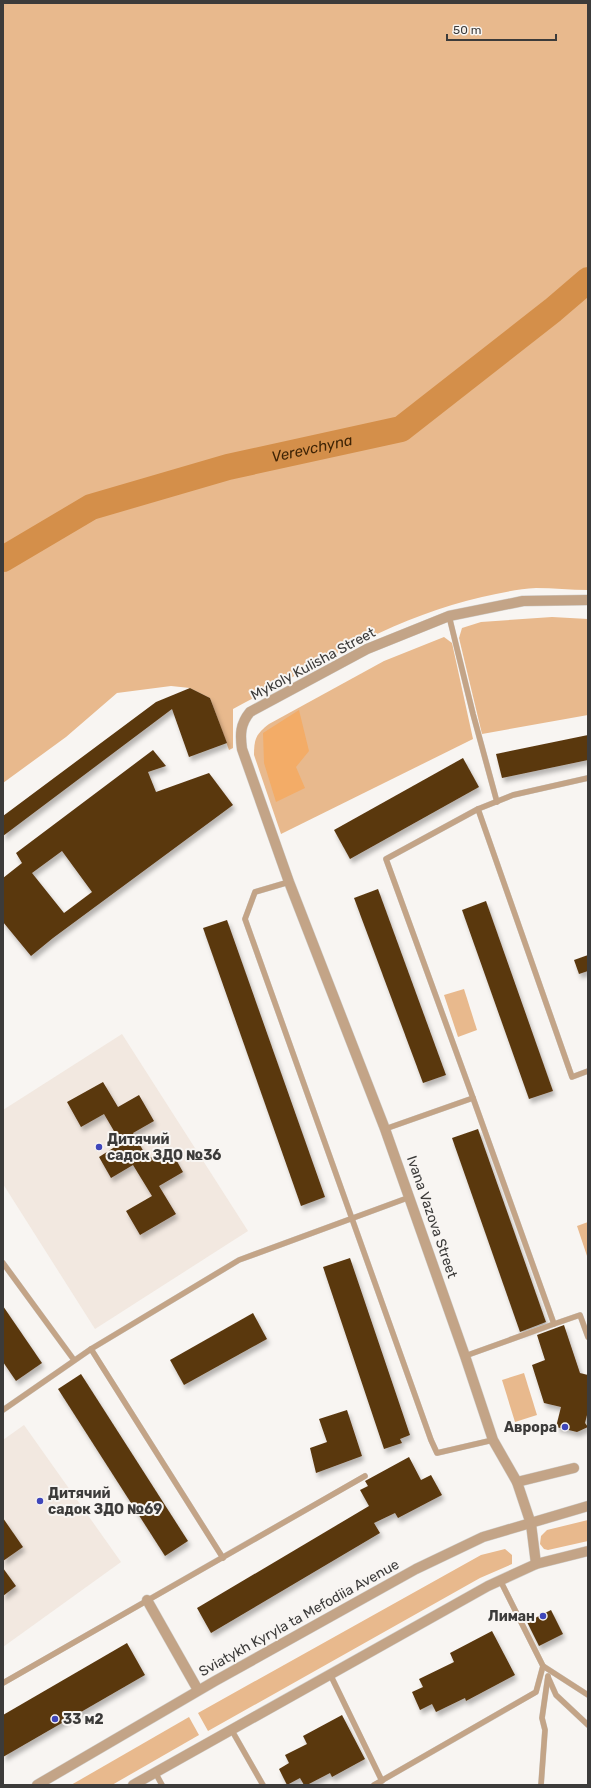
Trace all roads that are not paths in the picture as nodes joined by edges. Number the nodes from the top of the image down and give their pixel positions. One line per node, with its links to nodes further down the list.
1 (588, 600): 2 (street, Mykoly Kulisha Street)
2 (449, 616): 4 (lane); 6 (street, Mykoly Kulisha Street)
3 (588, 778): 4 (lane)
4 (497, 802): 5 (lane)
5 (478, 809): 7 (lane); 8 (lane)
6 (289, 882): 9 (street, Ivana Vazova Street); 11 (lane)
7 (588, 1072)
8 (473, 1098): 9 (lane); 13 (lane)
9 (385, 1129): 10 (street, Ivana Vazova Street)
10 (410, 1197): 11 (lane); 16 (street, Ivana Vazova Street)
11 (352, 1219): 15 (lane); 19 (lane)
12 (3, 1263): 17 (lane)
13 (554, 1324): 14 (lane); 16 (lane)
14 (588, 1337)
15 (91, 1348): 17 (lane); 26 (lane)
16 (465, 1356): 19 (street, Ivana Vazova Street)
17 (74, 1360): 18 (lane)
18 (3, 1410)
19 (493, 1440): 22 (street, Ivana Vazova Street)
20 (574, 1468): 22 (street)
21 (365, 1476): 26 (lane)
22 (517, 1482): 24 (street, Ivana Vazova Street)
23 (588, 1506): 24 (street, Sviatykh Kyryla ta Mefodiia Avenue)
24 (531, 1524): 27 (street, Ivana Vazova Street); 34 (street, Sviatykh Kyryla ta Mefodiia Avenue)
25 (588, 1551): 27 (street)
26 (223, 1558): 29 (lane)
27 (536, 1564): 28 (street)
28 (500, 1580): 30 (lane); 31 (street)
29 (147, 1600): 33 (lane); 34 (street)
30 (543, 1666): 32 (lane); 35 (lane); 39 (lane)
31 (330, 1674): 37 (street); 39 (lane)
32 (548, 1676): 36 (lane); 45 (lane)
33 (3, 1683)
34 (198, 1690): 40 (street, Sviatykh Kyryla ta Mefodiia Avenue)
35 (588, 1695)
36 (588, 1725)
37 (231, 1729): 38 (street); 43 (lane)
38 (155, 1772): 41 (street); 42 (lane)
39 (382, 1781): 44 (lane)
40 (37, 1785)
41 (133, 1785)
42 (162, 1785)
43 (264, 1785)
44 (374, 1785)
45 (541, 1785)

